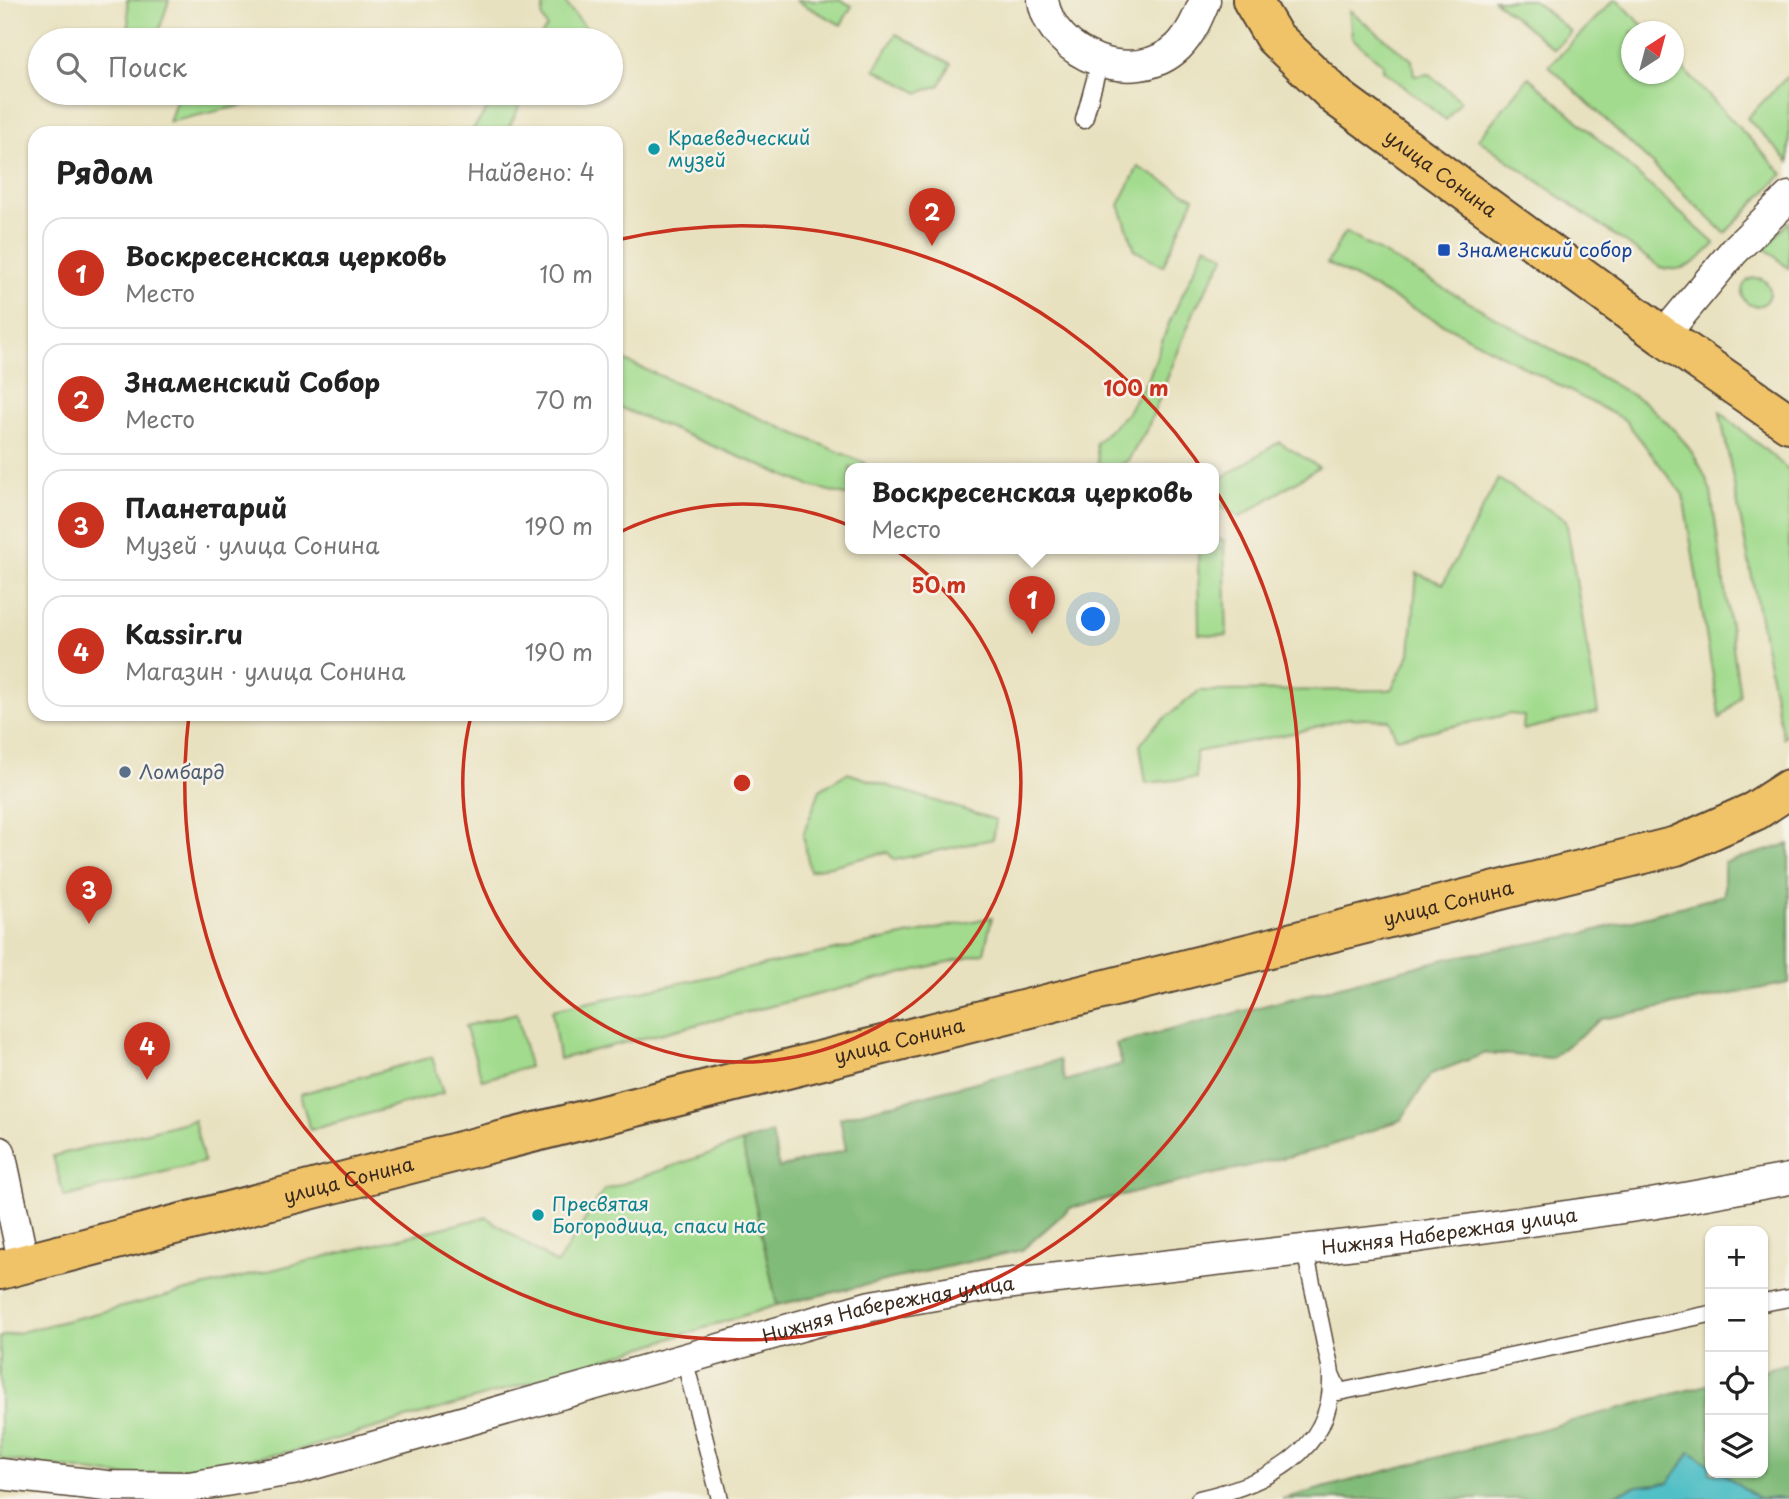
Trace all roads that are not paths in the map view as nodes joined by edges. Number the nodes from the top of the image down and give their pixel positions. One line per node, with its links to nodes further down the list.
1 (1205, 0): 4 (street)
2 (1252, 0): 7 (main road, улица Сонина)
3 (1036, 3): 4 (street)
4 (1100, 61): 5 (lane)
5 (1084, 120)
6 (1789, 197): 7 (street)
7 (1663, 335): 8 (main road, улица Сонина)
8 (1789, 423)
9 (1789, 789): 13 (main road, улица Сонина)
10 (0, 1152): 13 (street)
11 (1789, 1180): 12 (street, Нижняя Набережная улица)
12 (1305, 1250): 17 (street, Нижняя Набережная улица); 18 (lane)
13 (12, 1267)
14 (1789, 1298): 15 (lane)
15 (1768, 1302)
16 (1705, 1315): 18 (lane)
17 (684, 1358): 19 (street, Нижняя Набережная улица); 20 (lane)
18 (1332, 1376): 21 (lane)
19 (0, 1474)
20 (720, 1499)
21 (1199, 1499)

